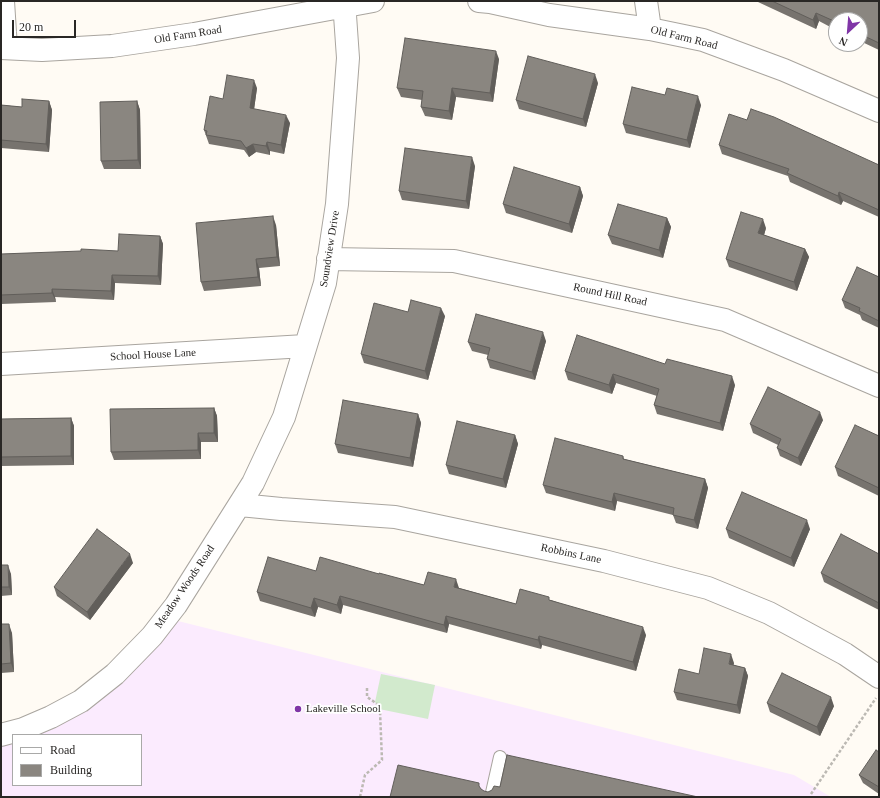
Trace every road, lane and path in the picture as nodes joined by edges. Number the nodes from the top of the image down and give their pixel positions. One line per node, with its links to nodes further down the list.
1 (3, 1): 7 (street)
2 (373, 1): 5 (street, Old Farm Road)
3 (479, 1): 6 (street, Old Farm Road)
4 (646, 1): 6 (street)
5 (344, 4): 7 (street, Old Farm Road); 9 (street, Soundview Drive)
6 (650, 30): 8 (street, Old Farm Road)
7 (4, 48)
8 (879, 111)
9 (328, 259): 10 (street, Soundview Drive); 12 (street, Round Hill Road)
10 (305, 346): 11 (street, School House Lane); 13 (street, Soundview Drive)
11 (1, 364)
12 (879, 386)
13 (240, 505): 14 (street, Robbins Lane); 17 (street, Meadow Woods Road)
14 (879, 677)
15 (367, 687): 20 (path)
16 (879, 694): 19 (path)
17 (1, 735)
18 (500, 757): 21 (lane)
19 (811, 794)
20 (360, 797)
21 (491, 797)

